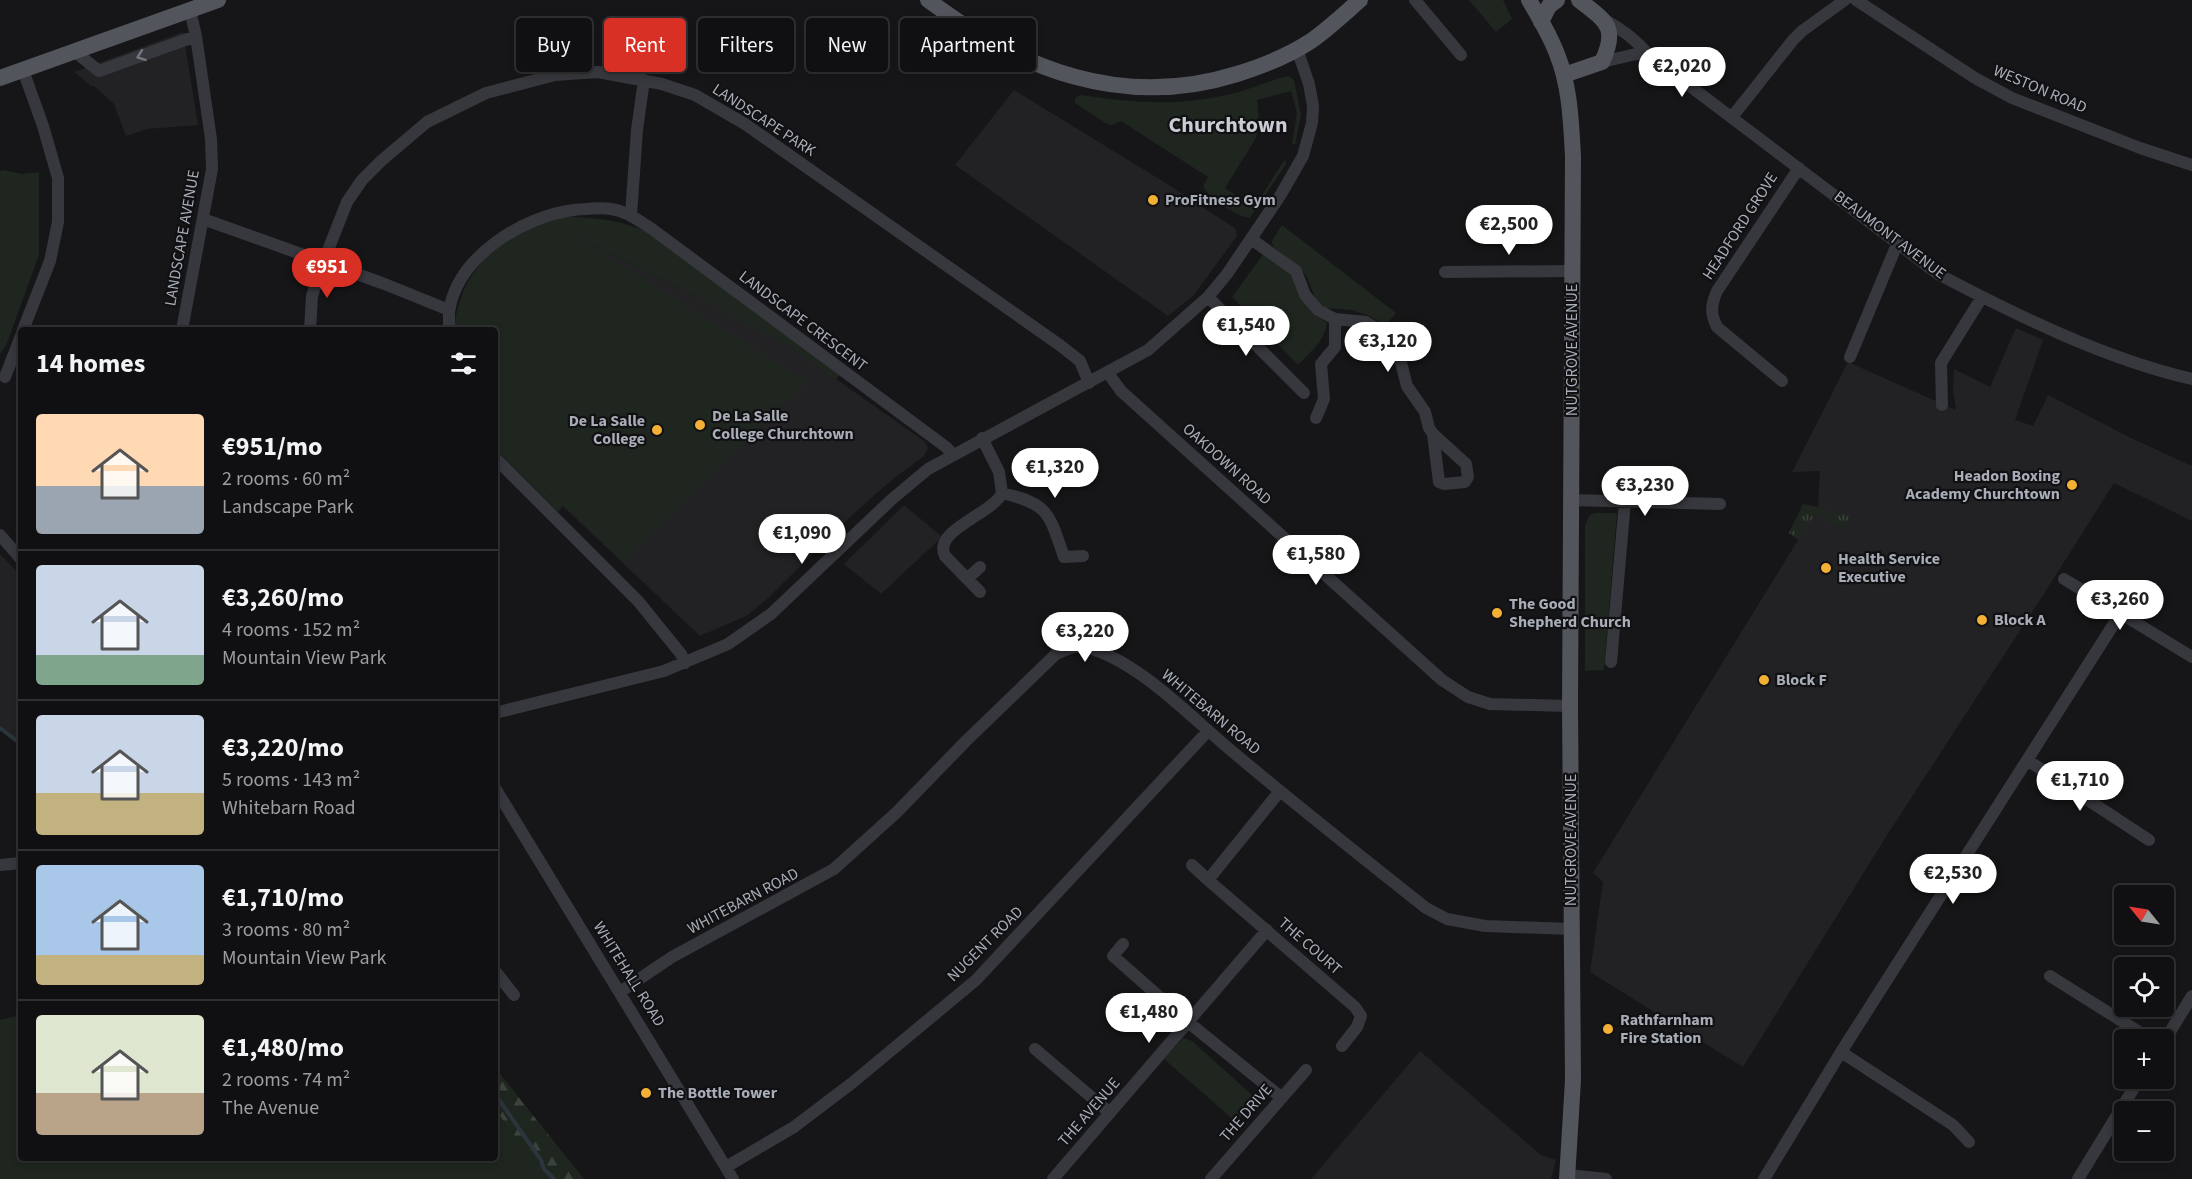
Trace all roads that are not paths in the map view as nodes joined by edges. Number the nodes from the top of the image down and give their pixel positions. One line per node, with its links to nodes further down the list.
1 (218, 0): 10 (main road)
2 (928, 0): 14 (main road)
3 (1360, 0): 14 (main road)
4 (1415, 0): 16 (street)
5 (1529, 0): 12 (main road, NUTGROVE AVENUE)
6 (1557, 0): 12 (main road)
7 (1579, 0): 11 (main road, BEAUMONT AVENUE)
8 (1845, 0): 23 (street)
9 (1856, 0): 24 (street, WESTON ROAD)
10 (190, 10): 13 (street, LANDSCAPE AVENUE); 15 (main road)
11 (1605, 20): 17 (street, BEAUMONT AVENUE); 18 (main road)
12 (1541, 21): 20 (main road, NUTGROVE AVENUE)
13 (196, 36): 15 (street, one-way to 15); 27 (street, LANDSCAPE AVENUE)
14 (1297, 49): 28 (street)
15 (74, 51): 19 (main road)
16 (1461, 55)
17 (1649, 55): 18 (street); 23 (street, BEAUMONT AVENUE)
18 (1602, 62): 20 (main road)
19 (22, 70): 21 (main road); 37 (street)
20 (1564, 75): 31 (main road, NUTGROVE AVENUE)
21 (0, 78)
22 (644, 80): 26 (street); 30 (street, LANDSCAPE PARK); 47 (street, LANDSCAPE PARK)
23 (1732, 117): 25 (street, BEAUMONT AVENUE)
24 (2192, 165)
25 (1799, 168): 29 (street, BEAUMONT AVENUE); 46 (street, HEADFORD GROVE)
26 (631, 215): 35 (street, LANDSCAPE CRESCENT); 53 (street, LANDSCAPE CRESCENT)
27 (203, 219): 30 (street); 38 (street, LANDSCAPE AVENUE)
28 (1251, 239): 33 (street); 36 (street)
29 (1898, 242): 34 (street, BEAUMONT AVENUE); 42 (street)
30 (323, 263): 35 (street); 39 (street, LANDSCAPE PARK)
31 (1572, 271): 32 (street, NUTGROVE AVENUE); 56 (main road, NUTGROVE AVENUE)
32 (1445, 272)
33 (1208, 297): 43 (street); 48 (street)
34 (1982, 297): 45 (street, BEAUMONT AVENUE); 49 (street)
35 (449, 310): 40 (street, LANDSCAPE CRESCENT)
36 (1335, 319): 50 (street); 51 (street)
37 (24, 327)
38 (183, 327)
39 (310, 327)
40 (449, 327)
41 (18, 344): 44 (street)
42 (1850, 357)
43 (1108, 373): 47 (street); 70 (street, OAKDOWN ROAD)
44 (5, 377)
45 (2192, 379)
46 (1782, 381)
47 (1089, 383): 52 (street)
48 (1304, 393)
49 (1942, 405)
50 (1316, 418)
51 (1433, 434)
52 (982, 438): 53 (street); 55 (street)
53 (953, 455): 69 (street)
54 (498, 461): 69 (street)
55 (1002, 493): 61 (street); 63 (street)
56 (1571, 500): 57 (street); 70 (main road, NUTGROVE AVENUE)
57 (1625, 501): 58 (street); 68 (street)
58 (1720, 504)
59 (0, 535): 60 (street)
60 (18, 556)
61 (1083, 556)
62 (980, 567): 63 (street)
63 (968, 579): 65 (street)
64 (2064, 579): 66 (street)
65 (980, 592)
66 (2123, 615): 67 (street); 73 (street)
67 (2192, 657)
68 (1611, 662)
69 (685, 663): 71 (street)
70 (1570, 706): 81 (main road, NUTGROVE AVENUE)
71 (498, 712)
72 (1208, 731): 74 (street, WHITEBARN ROAD); 86 (street, WHITEBARN ROAD); 100 (street, NUGENT ROAD)
73 (2027, 760): 76 (street); 94 (street)
74 (1280, 791): 80 (street); 81 (street, WHITEBARN ROAD)
75 (498, 793): 86 (street, WHITEHALL ROAD)
76 (2149, 840)
77 (18, 863): 78 (street)
78 (0, 865)
79 (1192, 865): 80 (street, THE COURT)
80 (1208, 880): 82 (street, THE COURT)
81 (1571, 929): 101 (main road, NUTGROVE AVENUE)
82 (1267, 930): 89 (street, THE AVENUE); 92 (street, THE COURT)
83 (1123, 944): 89 (street)
84 (498, 975): 87 (street)
85 (2050, 976): 90 (street)
86 (620, 992): 100 (street, WHITEHALL ROAD)
87 (514, 995)
88 (2192, 996): 91 (street)
89 (1188, 1022): 97 (street); 98 (street, THE AVENUE)
90 (2134, 1029)
91 (2172, 1029)
92 (1342, 1046)
93 (1035, 1049): 98 (street)
94 (1841, 1052): 99 (street); 106 (street)
95 (1306, 1070): 97 (street, THE DRIVE)
96 (2133, 1089): 107 (street)
97 (1282, 1098): 104 (street, THE DRIVE)
98 (1110, 1113): 103 (street, THE AVENUE)
99 (1969, 1142)
100 (726, 1167): 102 (street, WHITEHALL ROAD)
101 (1567, 1177): 105 (street)
102 (733, 1179)
103 (1053, 1179)
104 (1211, 1179)
105 (1606, 1179)
106 (1764, 1179)
107 (2078, 1179)

